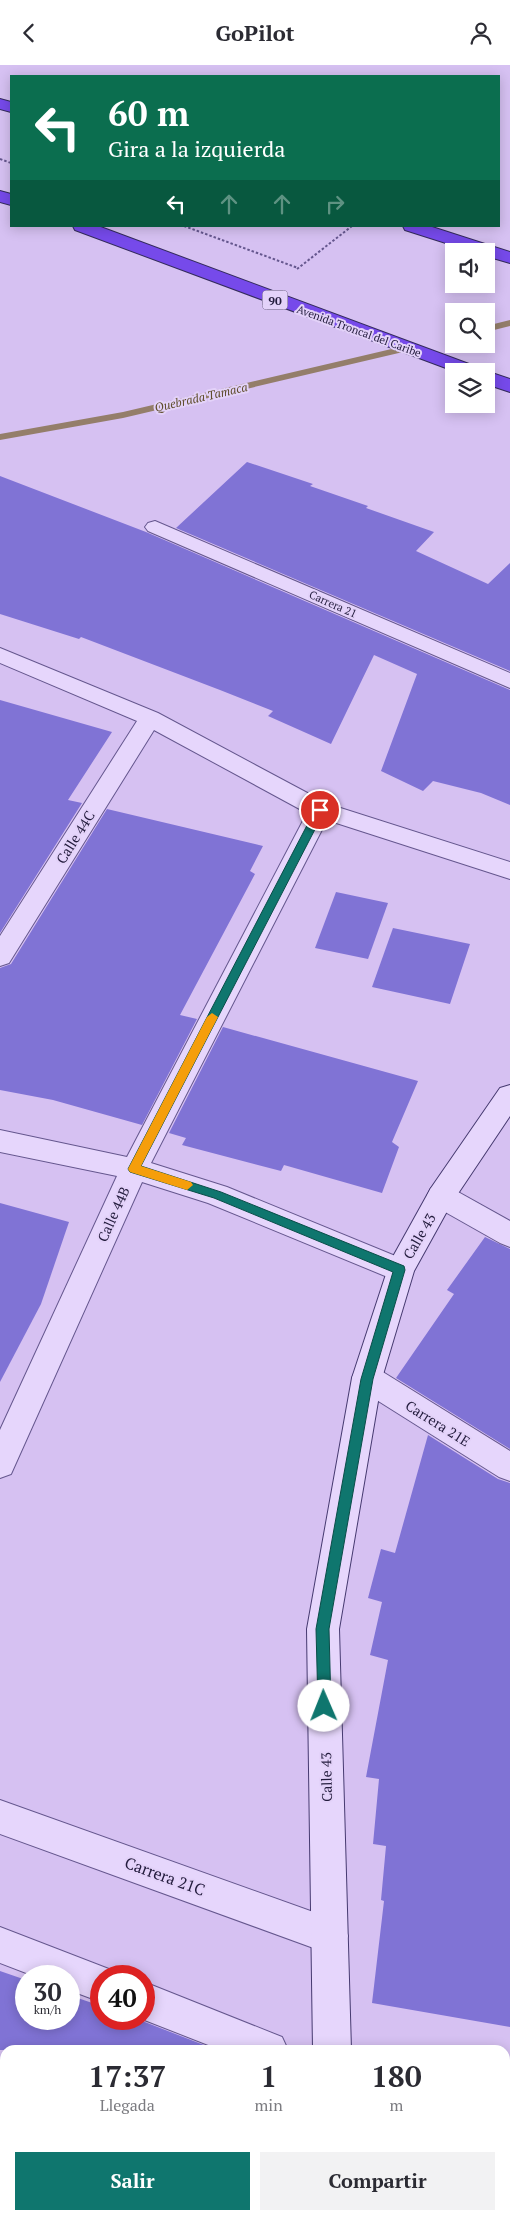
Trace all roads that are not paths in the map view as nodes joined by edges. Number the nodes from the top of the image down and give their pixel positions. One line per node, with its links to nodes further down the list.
1 (84, 227): 4 (highway, Avenida Troncal del Caribe / 90)
2 (414, 227): 3 (highway)
3 (510, 258)
4 (448, 363)
5 (495, 380): 6 (highway)
6 (510, 386)
7 (155, 527): 9 (street, Carrera 21)
8 (0, 655): 10 (street)
9 (510, 681)
10 (150, 718): 11 (street); 13 (street, Calle 44C)
11 (320, 810): 12 (street); 16 (street, Calle 44B)
12 (510, 871)
13 (0, 957)
14 (510, 1095): 17 (street, Calle 43)
15 (0, 1141): 16 (street)
16 (134, 1169): 19 (street); 21 (street, Calle 44B)
17 (441, 1196): 18 (street); 19 (street, Calle 43)
18 (510, 1235)
19 (400, 1270): 20 (street, Calle 43)
20 (367, 1379): 22 (street, Carrera 21E); 24 (street, Calle 43)
21 (0, 1464)
22 (510, 1467)
23 (0, 1817): 24 (street, Carrera 21C)
24 (330, 1935): 29 (street, Calle 43)
25 (0, 1945): 26 (street)
26 (90, 1980)
27 (155, 2005): 28 (street)
28 (256, 2045)
29 (332, 2045)

